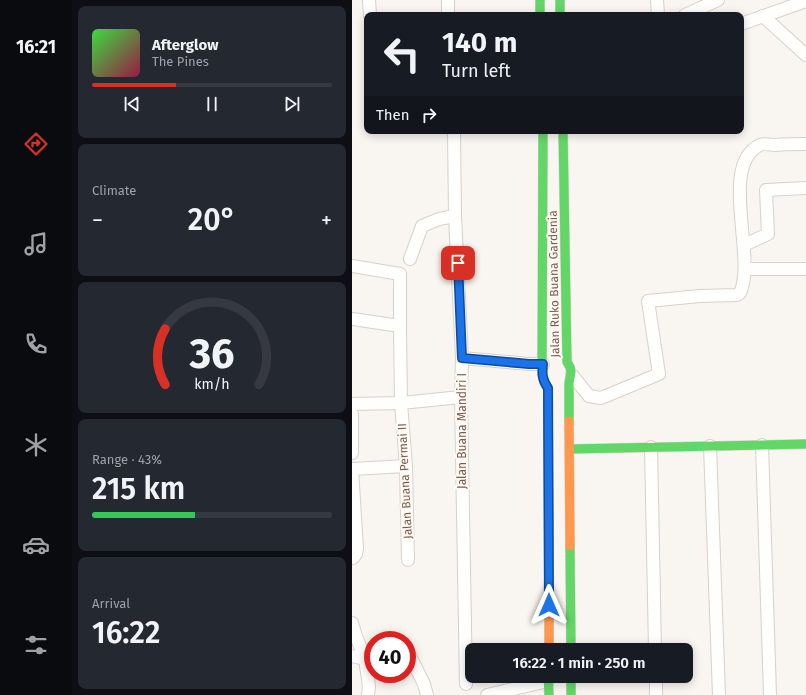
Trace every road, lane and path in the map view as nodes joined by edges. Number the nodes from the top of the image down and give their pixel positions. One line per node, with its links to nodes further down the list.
1 (369, 0): 8 (street)
2 (448, 0): 9 (street)
3 (540, 0): 10 (street)
4 (560, 0): 11 (street)
5 (657, 0): 12 (street)
6 (718, 0): 13 (street)
7 (806, 1): 14 (street)
8 (370, 12)
9 (448, 12)
10 (540, 12)
11 (560, 12)
12 (658, 12)
13 (692, 12)
14 (763, 16): 15 (street); 16 (street)
15 (744, 23)
16 (806, 55)
17 (454, 134): 22 (street, Jalan Buana Mandiri I)
18 (543, 134): 31 (street, Jalan Ruko Buana Gardenia)
19 (563, 134): 32 (street, Jalan Ruko Buana Gardenia)
20 (806, 144): 23 (street)
21 (806, 188): 23 (street)
22 (455, 216): 24 (street); 30 (street, Jalan Buana Mandiri I)
23 (744, 245): 26 (street)
24 (410, 259)
25 (352, 266): 29 (street, Jalan Buana Permai II)
26 (745, 269): 27 (street); 33 (street)
27 (806, 269)
28 (352, 319): 29 (street)
29 (400, 326): 35 (street, Jalan Buana Permai II)
30 (462, 358): 31 (street); 34 (street, Jalan Buana Mandiri I)
31 (550, 360): 32 (street); 45 (street, Jalan Ruko Buana Gardenia)
32 (567, 362): 33 (street, Jalan Ruko Buana Gardenia)
33 (572, 375): 42 (street, Jalan Ruko Buana Gardenia)
34 (461, 397): 35 (street); 62 (street, Jalan Buana Mandiri I)
35 (401, 403): 36 (street); 44 (street, Jalan Buana Permai II)
36 (352, 404)
37 (352, 414): 43 (street)
38 (806, 444): 39 (street)
39 (762, 445): 40 (street); 70 (street)
40 (710, 446): 41 (street); 69 (street)
41 (651, 447): 42 (street); 52 (street)
42 (570, 449): 46 (street, Jalan Ruko Buana Gardenia)
43 (352, 453)
44 (406, 466): 47 (street); 48 (street, Jalan Buana Permai II)
45 (549, 529): 46 (street); 50 (street, Jalan Ruko Buana Gardenia)
46 (571, 529): 51 (street, Jalan Ruko Buana Gardenia)
47 (352, 558)
48 (408, 560)
49 (352, 623): 53 (street)
50 (549, 643)
51 (571, 643)
52 (656, 643)
53 (364, 648)
54 (352, 656): 55 (street)
55 (364, 658)
56 (416, 668): 64 (street)
57 (369, 683): 63 (street)
58 (530, 683): 65 (street)
59 (548, 683): 66 (street)
60 (571, 683): 67 (street)
61 (656, 683): 68 (street)
62 (466, 684)
63 (368, 695)
64 (427, 695)
65 (487, 695)
66 (549, 695)
67 (571, 695)
68 (656, 695)
69 (719, 695)
70 (770, 695)

